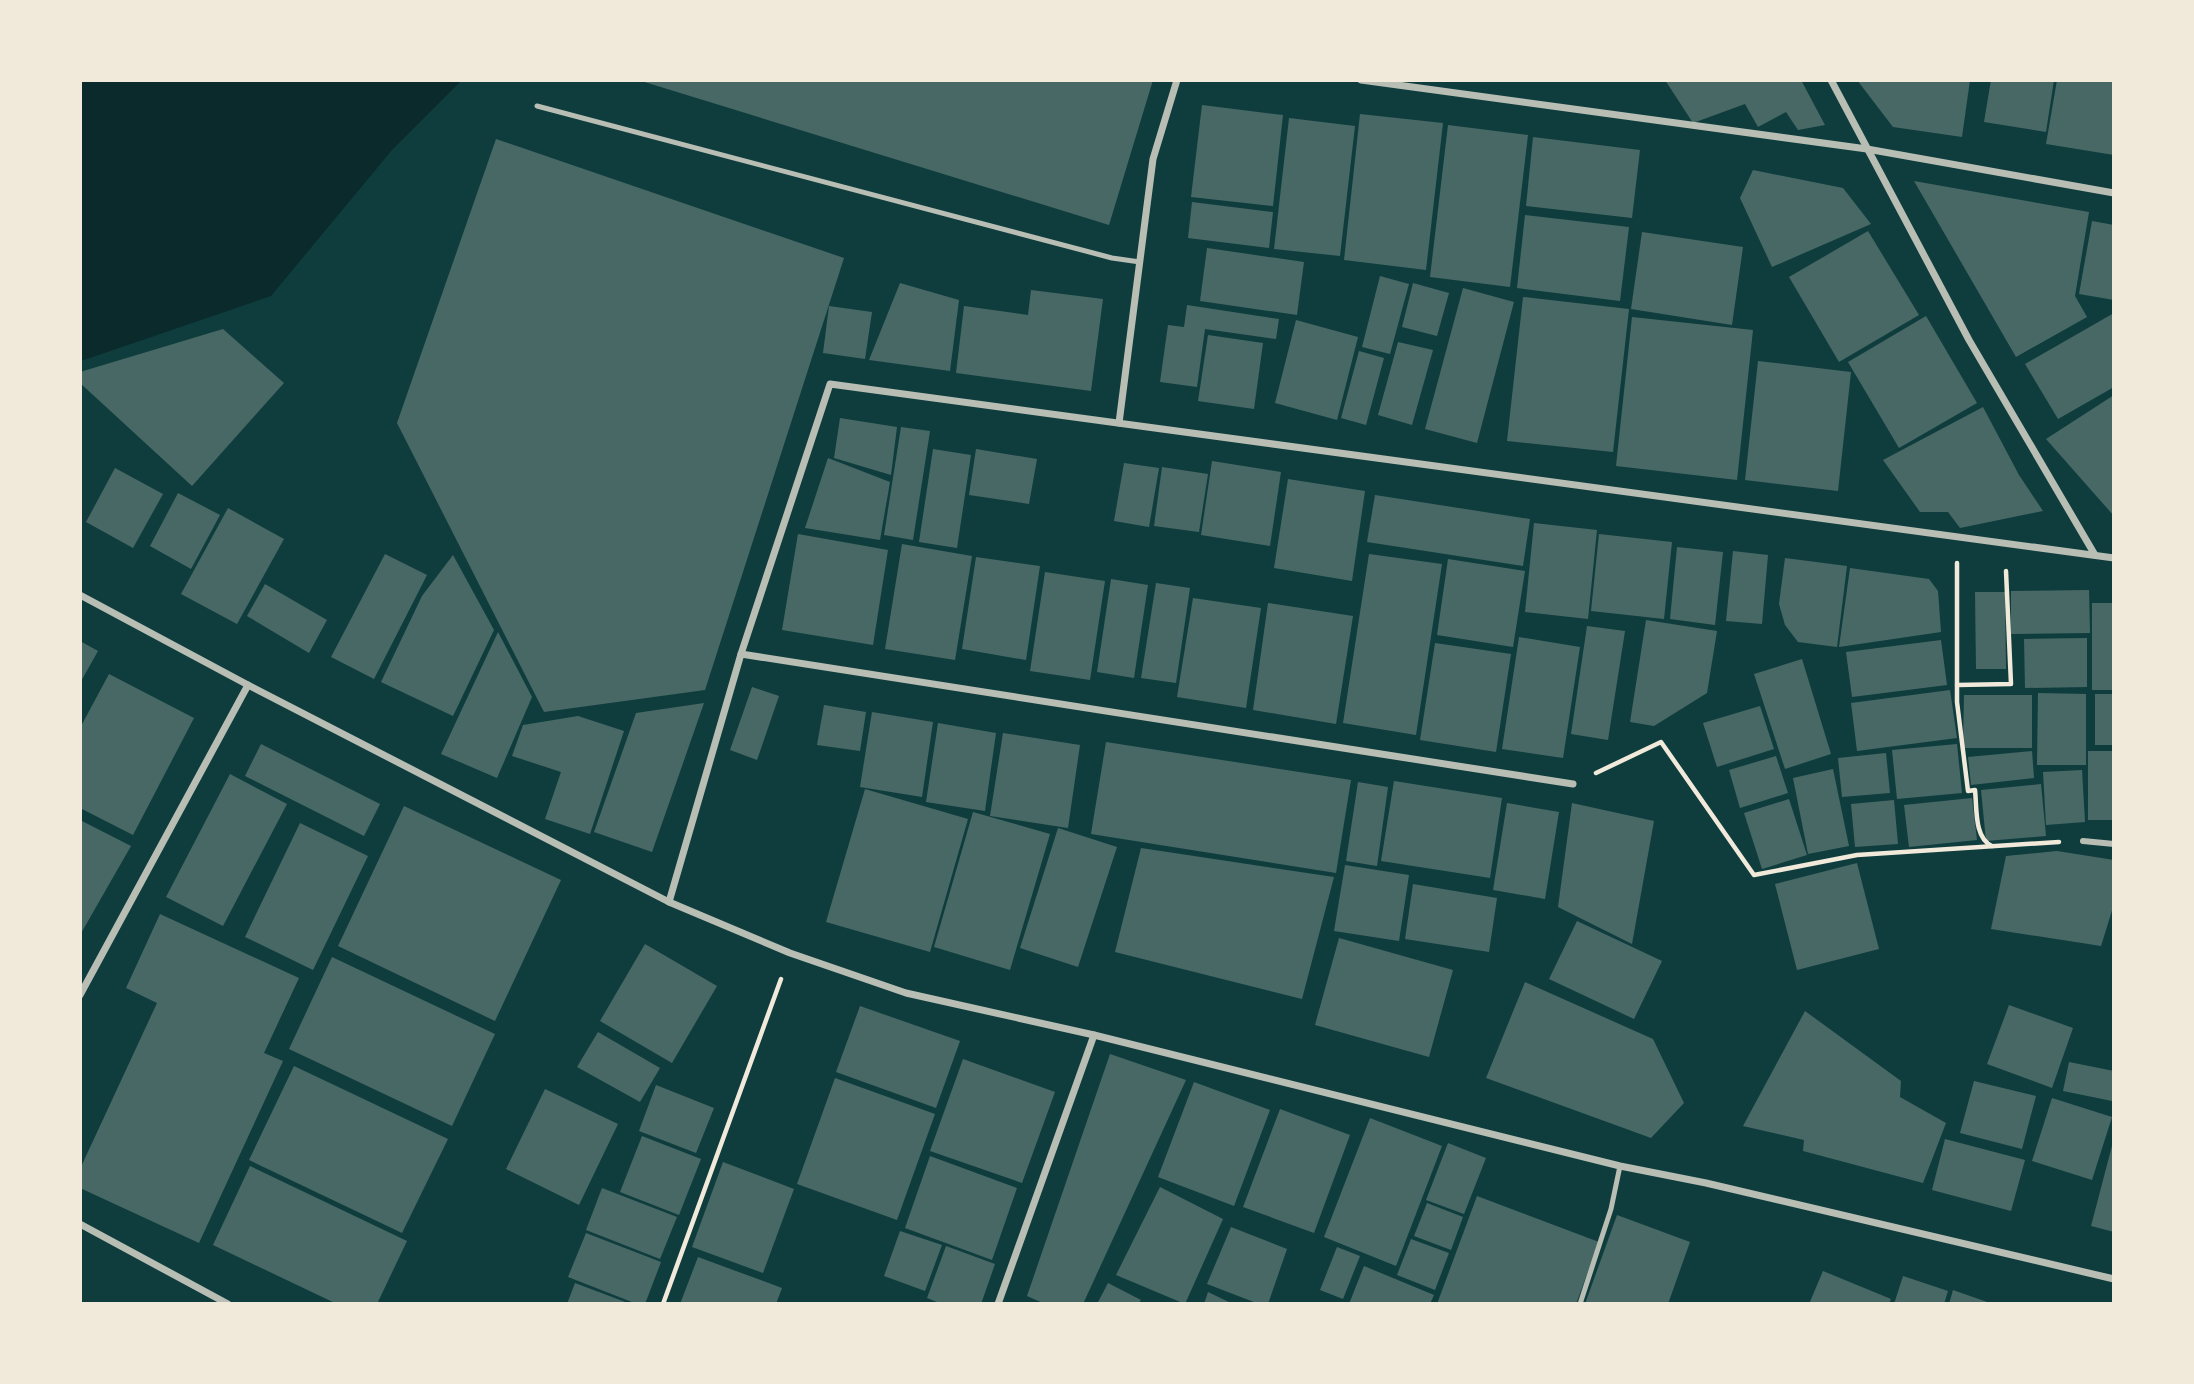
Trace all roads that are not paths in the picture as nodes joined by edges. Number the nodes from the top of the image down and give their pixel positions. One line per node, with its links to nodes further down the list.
1 (1177, 80): 7 (street)
2 (1361, 80): 5 (street)
3 (1831, 80): 5 (street)
4 (537, 106): 7 (lane)
5 (1867, 149): 6 (street); 9 (street)
6 (2113, 193)
7 (1140, 262): 8 (street)
8 (1119, 423): 9 (street); 12 (street)
9 (2095, 555): 10 (street)
10 (2113, 558)
11 (80, 595): 13 (street)
12 (741, 654): 14 (street); 17 (street)
13 (248, 685): 17 (street); 18 (street)
14 (1573, 784)
15 (2082, 841): 16 (street)
16 (2113, 844)
17 (669, 902): 19 (street)
18 (80, 995)
19 (1094, 1035): 20 (street); 24 (street)
20 (1620, 1166): 22 (street); 25 (lane)
21 (80, 1224): 23 (street)
22 (2113, 1279)
23 (228, 1304)
24 (998, 1304)
25 (1580, 1304)

